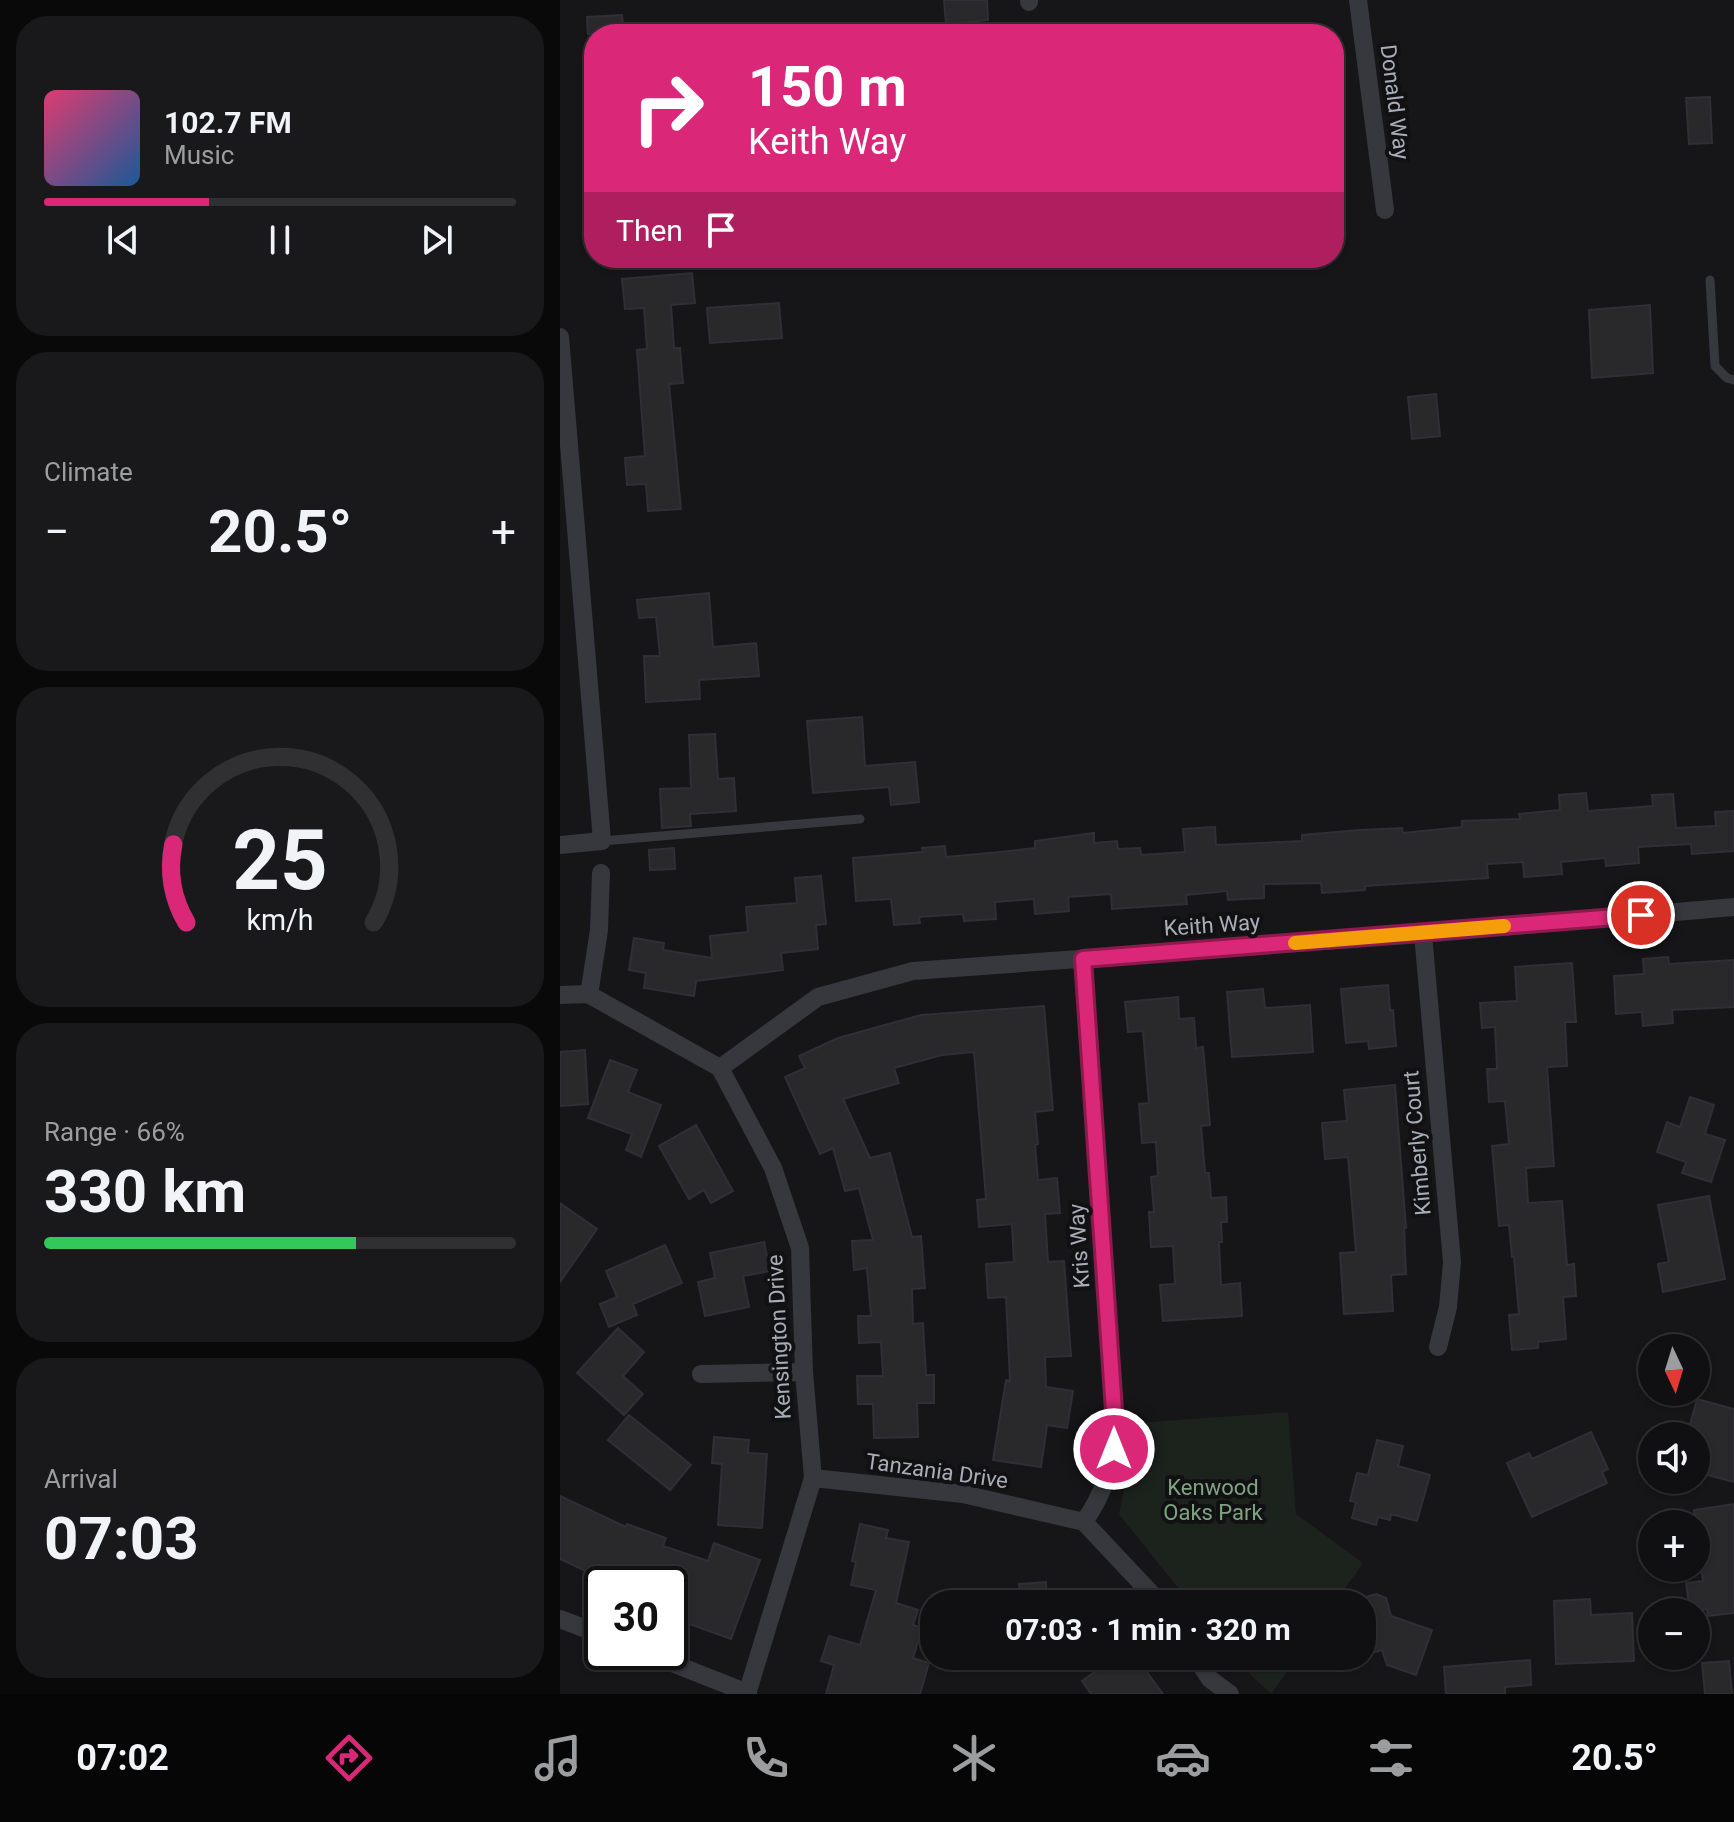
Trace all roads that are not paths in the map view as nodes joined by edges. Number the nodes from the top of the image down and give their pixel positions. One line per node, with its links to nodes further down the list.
1 (1358, 0): 2 (street, Donald Way)
2 (1385, 210)
3 (1710, 280): 5 (lane)
4 (560, 337): 7 (street)
5 (1734, 380)
6 (860, 819): 7 (lane)
7 (602, 841): 8 (street)
8 (560, 845)
9 (601, 873): 14 (street)
10 (1734, 907): 11 (street, Keith Way)
11 (1423, 934): 12 (street, Keith Way); 16 (street, Kimberly Court)
12 (1083, 959): 15 (street, Keith Way); 20 (street, Kris Way)
13 (560, 995): 14 (street)
14 (589, 995): 15 (street)
15 (720, 1068): 17 (street, Kensington Drive)
16 (1438, 1347)
17 (804, 1372): 18 (street); 19 (street, Kensington Drive)
18 (701, 1374)
19 (813, 1478): 20 (street, Tanzania Drive); 26 (street, Kensington Drive)
20 (1084, 1522): 21 (street)
21 (1148, 1590)
22 (560, 1619): 23 (street)
23 (584, 1628)
24 (688, 1670): 26 (street)
25 (1204, 1670): 27 (street)
26 (748, 1694)
27 (1230, 1694)

